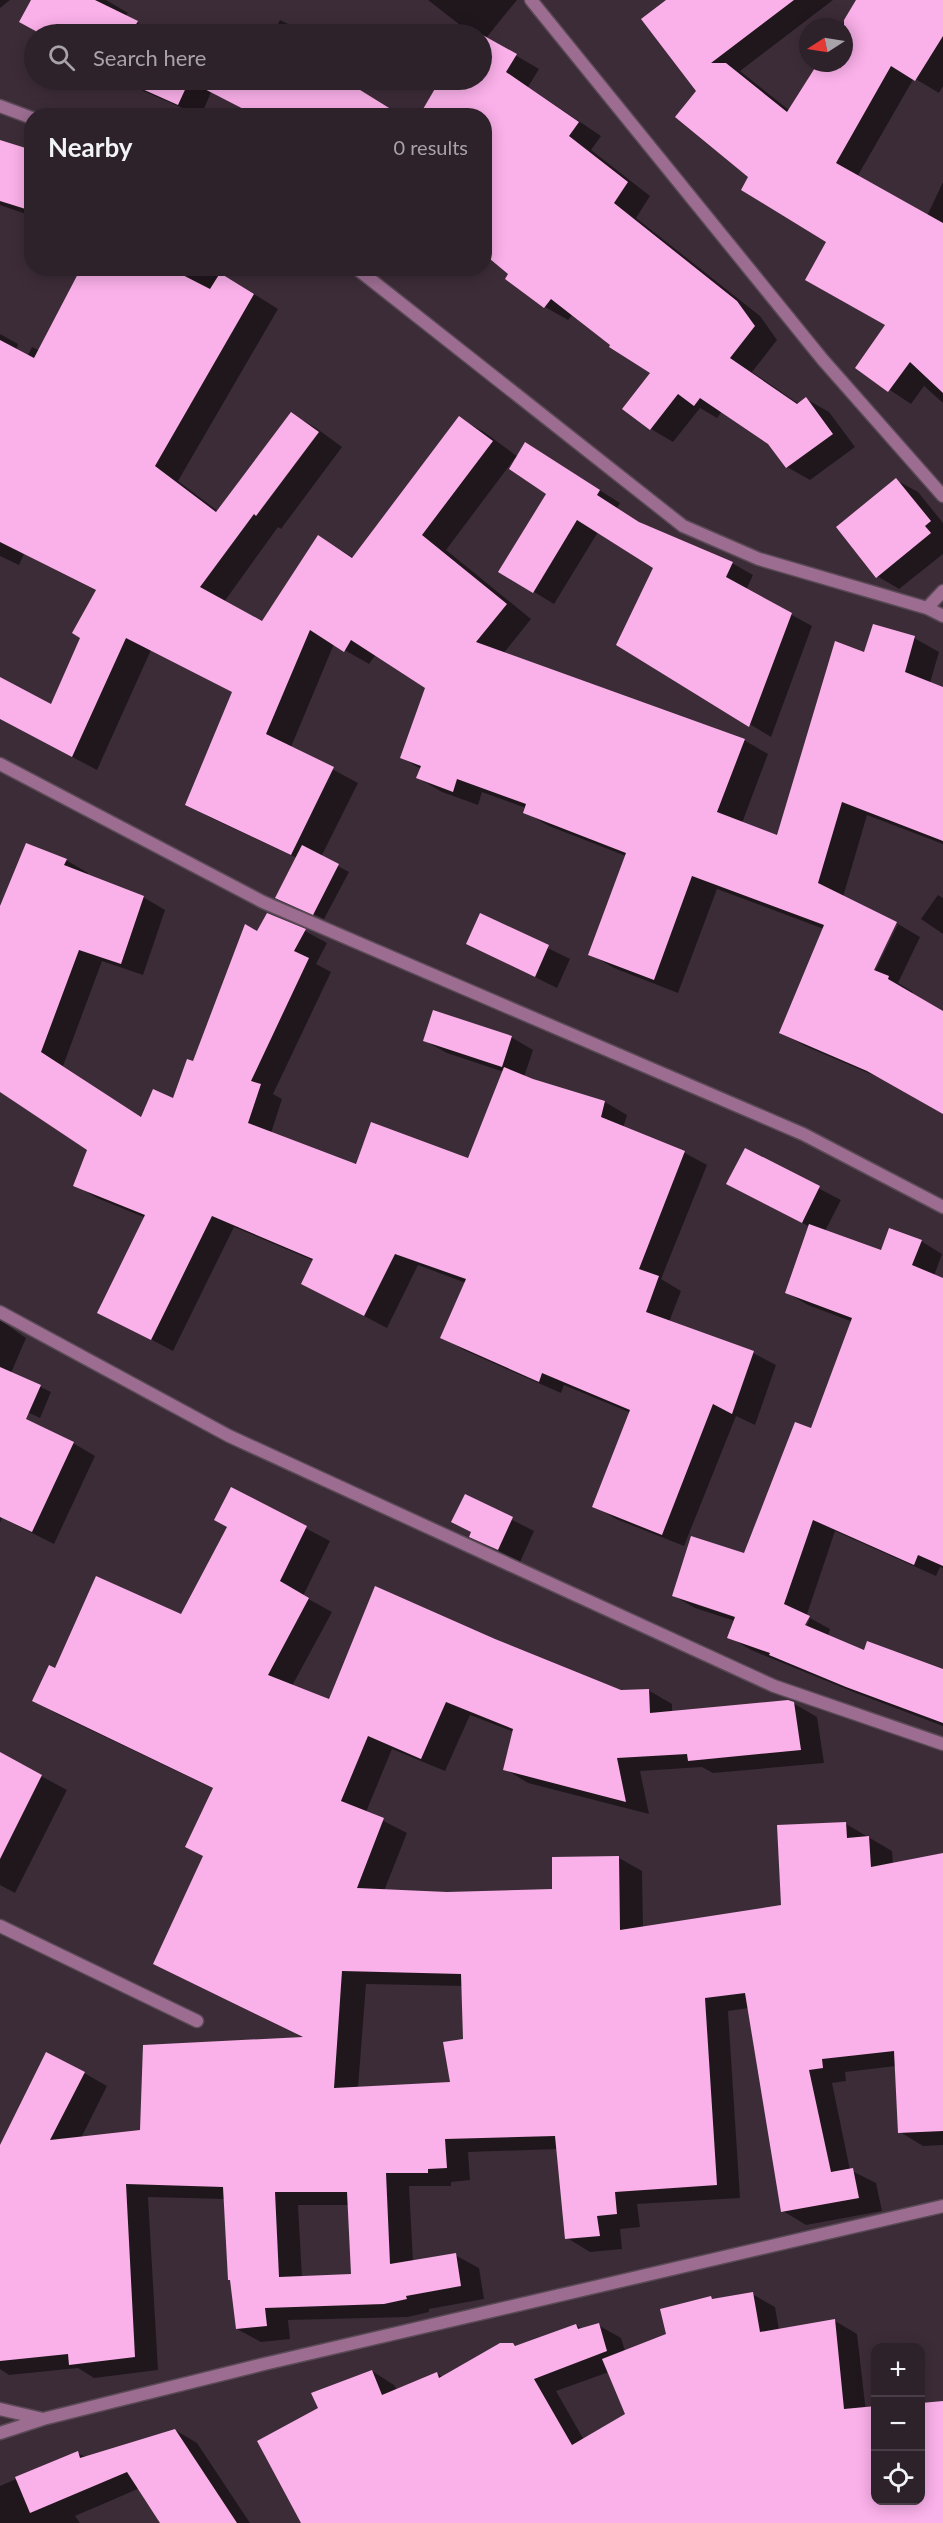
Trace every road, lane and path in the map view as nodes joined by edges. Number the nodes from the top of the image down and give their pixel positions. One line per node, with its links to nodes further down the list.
1 (531, 0): 5 (street)
2 (0, 106): 3 (street)
3 (24, 115)
4 (366, 276): 7 (street)
5 (943, 495)
6 (943, 591): 7 (street)
7 (927, 608): 8 (street)
8 (943, 616)
9 (0, 764): 10 (street)
10 (943, 1206)
11 (0, 1312): 12 (street)
12 (943, 1744)
13 (0, 1926): 14 (street)
14 (197, 2021)
15 (943, 2206): 17 (street)
16 (0, 2409): 17 (street)
17 (43, 2419): 18 (street)
18 (0, 2433)

